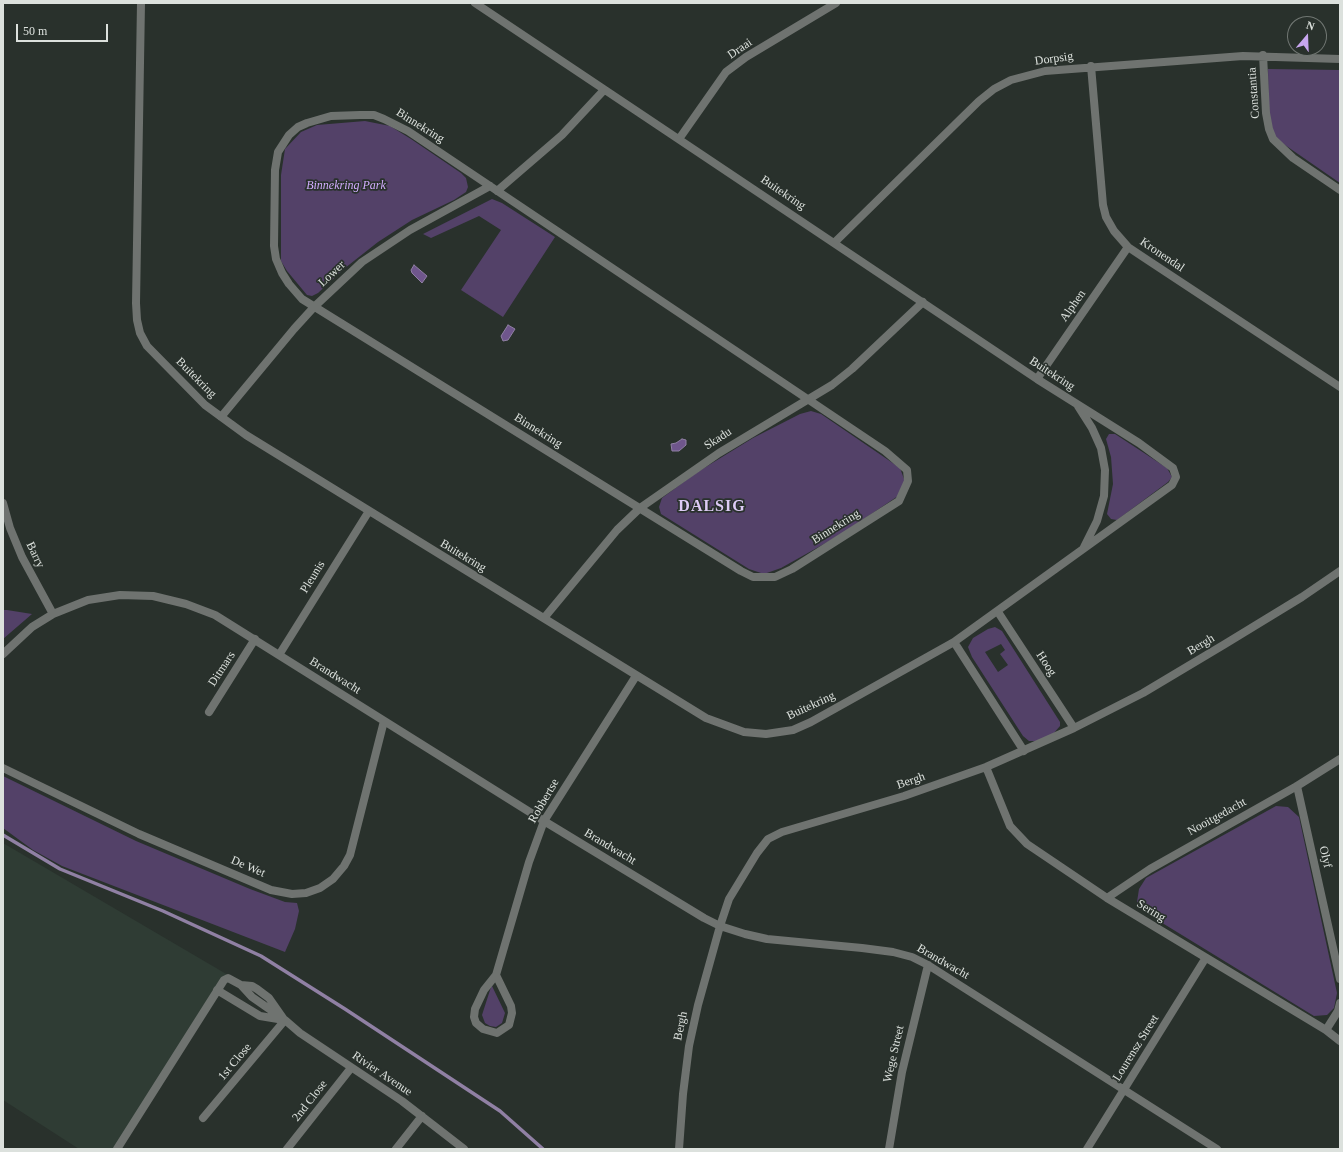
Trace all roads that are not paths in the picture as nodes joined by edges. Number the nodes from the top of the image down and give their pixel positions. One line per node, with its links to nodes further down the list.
1 (141, 3): 19 (street, Buitekring)
2 (475, 3): 7 (street, Buitekring)
3 (836, 3): 8 (street, Draai)
4 (1263, 55): 5 (street, Dorpsig); 6 (street, Dorpsig); 10 (street, Constantia)
5 (1340, 59)
6 (1091, 66): 11 (street, Dorpsig); 12 (street, Kronendal)
7 (604, 90): 8 (street, Buitekring); 9 (street, Lower)
8 (679, 139): 11 (street, Buitekring)
9 (493, 189): 14 (street, Lower); 14 (street, Binnekring); 17 (street, Binnekring)
10 (1340, 190)
11 (835, 242): 13 (street, Buitekring)
12 (1128, 247): 15 (street, Alphen); 16 (street, Kronendal)
13 (923, 302): 15 (street, Buitekring); 17 (street, Skadu)
14 (314, 307): 19 (street, Lower); 21 (street, Binnekring)
15 (1037, 379): 18 (street, Buitekring)
16 (1340, 388)
17 (809, 399): 21 (street, Skadu); 21 (street, Binnekring)
18 (1077, 404): 23 (street, Buitekring); 23 (street, Buitekring)
19 (221, 417): 22 (street, Buitekring)
20 (3, 503): 26 (street, Barry)
21 (640, 508): 27 (street, Skadu)
22 (369, 511): 27 (street, Buitekring); 31 (street, Pleunis)
23 (1084, 547): 25 (street, Buitekring)
24 (1340, 570): 35 (street, Bergh)
25 (998, 612): 29 (street, Buitekring); 35 (street, Hoog)
26 (53, 614): 28 (street, Brandwacht); 30 (street, Brandwacht)
27 (544, 618): 32 (street, Buitekring)
28 (255, 639): 31 (street, Brandwacht); 33 (street, Ditmars)
29 (954, 642): 32 (street, Buitekring); 36 (street)
30 (3, 654)
31 (279, 655): 34 (street, Brandwacht)
32 (636, 676): 41 (street, Robbertse)
33 (209, 712)
34 (384, 721): 39 (street, De Wet); 41 (street, Brandwacht)
35 (1074, 728): 36 (street, Bergh)
36 (1024, 751): 38 (street, Bergh)
37 (1340, 758): 40 (street, Nooitgedacht)
38 (986, 767): 42 (street, Sering); 43 (street, Bergh)
39 (3, 768)
40 (1297, 786): 42 (street, Nooitgedacht); 47 (street, Olyf)
41 (544, 821): 43 (street, Brandwacht); 46 (street, Robbertse)
42 (1107, 898): 44 (street, Sering)
43 (720, 926): 45 (street, Brandwacht); 61 (street, Bergh)
44 (1205, 958): 51 (street, Sering); 54 (street, Lourensz Street)
45 (928, 966): 54 (street, Brandwacht); 62 (street, Wege Street)
46 (496, 975): 46 (street, Robbertse)
47 (1340, 979)
48 (217, 990): 50 (street); 50 (street, Rivier Avenue); 57 (street)
49 (1340, 1003): 51 (street)
50 (285, 1020): 53 (street, Rivier Avenue); 56 (street, 1st Close)
51 (1326, 1030): 52 (street, Sering)
52 (1340, 1041)
53 (351, 1068): 55 (street, Rivier Avenue); 58 (street, 2nd Close)
54 (1124, 1090): 63 (street, Lourensz Street); 64 (street, Brandwacht)
55 (422, 1116): 59 (street); 60 (street, Rivier Avenue)
56 (203, 1118)
57 (117, 1149)
58 (287, 1149)
59 (396, 1149)
60 (464, 1149)
61 (679, 1149)
62 (889, 1149)
63 (1087, 1149)
64 (1217, 1149)

